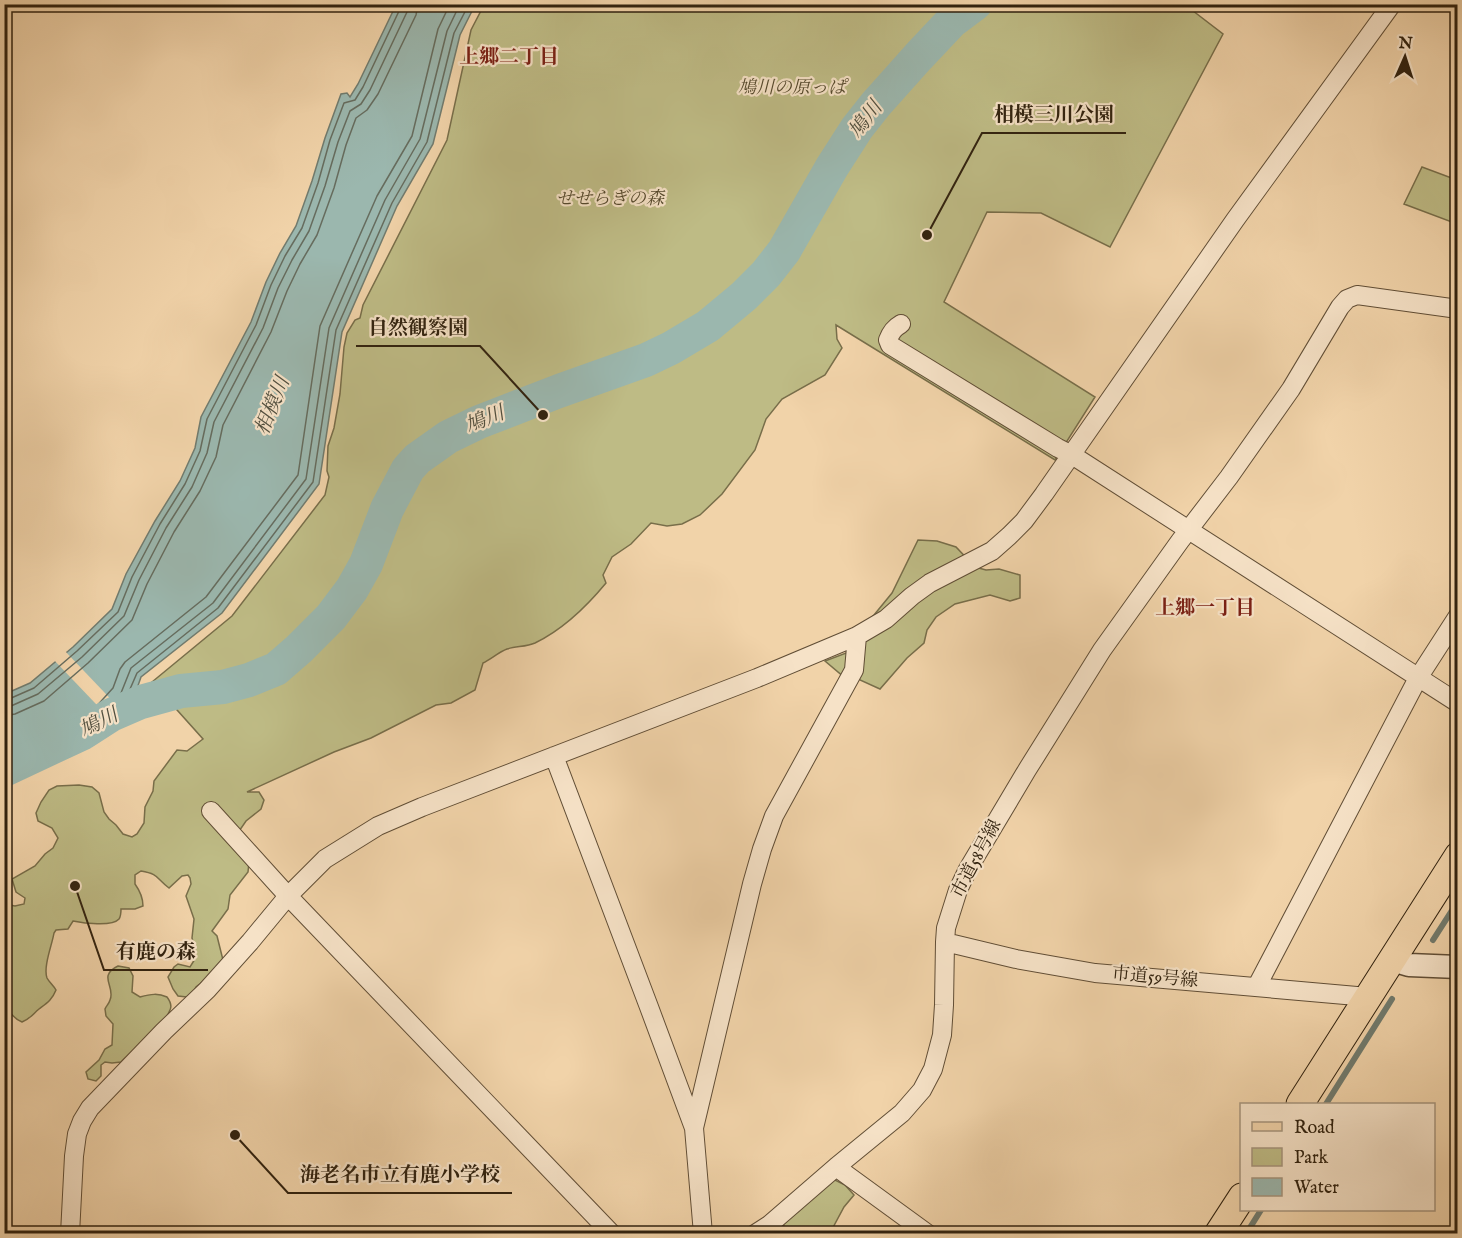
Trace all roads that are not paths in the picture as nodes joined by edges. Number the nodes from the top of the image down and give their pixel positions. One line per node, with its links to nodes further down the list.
1 (1392, 4): 4 (street)
2 (1458, 309): 5 (street, 市道58号線)
3 (902, 324): 4 (street)
4 (1071, 455): 5 (street); 7 (street)
5 (1188, 530): 8 (street); 14 (street, 市道58号線)
6 (1458, 616): 8 (street)
7 (857, 636): 10 (street); 20 (street)
8 (1418, 678): 9 (street); 17 (street)
9 (1458, 703)
10 (554, 756): 13 (street); 20 (street)
11 (211, 811): 13 (street)
12 (1458, 856): 15 (main road)
13 (288, 896): 24 (street); 25 (street)
14 (945, 942): 17 (street, 市道59号線); 21 (street, 市道58号線)
15 (1392, 960): 16 (street); 18 (main road)
16 (1458, 967)
17 (1257, 986): 18 (street, 市道59号線)
18 (1368, 997): 19 (main road)
19 (1301, 1103)
20 (694, 1128): 26 (street)
21 (836, 1167): 23 (street); 27 (street, 市道58号線)
22 (1240, 1200): 28 (main road)
23 (921, 1232)
24 (70, 1233)
25 (612, 1233)
26 (704, 1233)
27 (755, 1233)
28 (1218, 1233)

